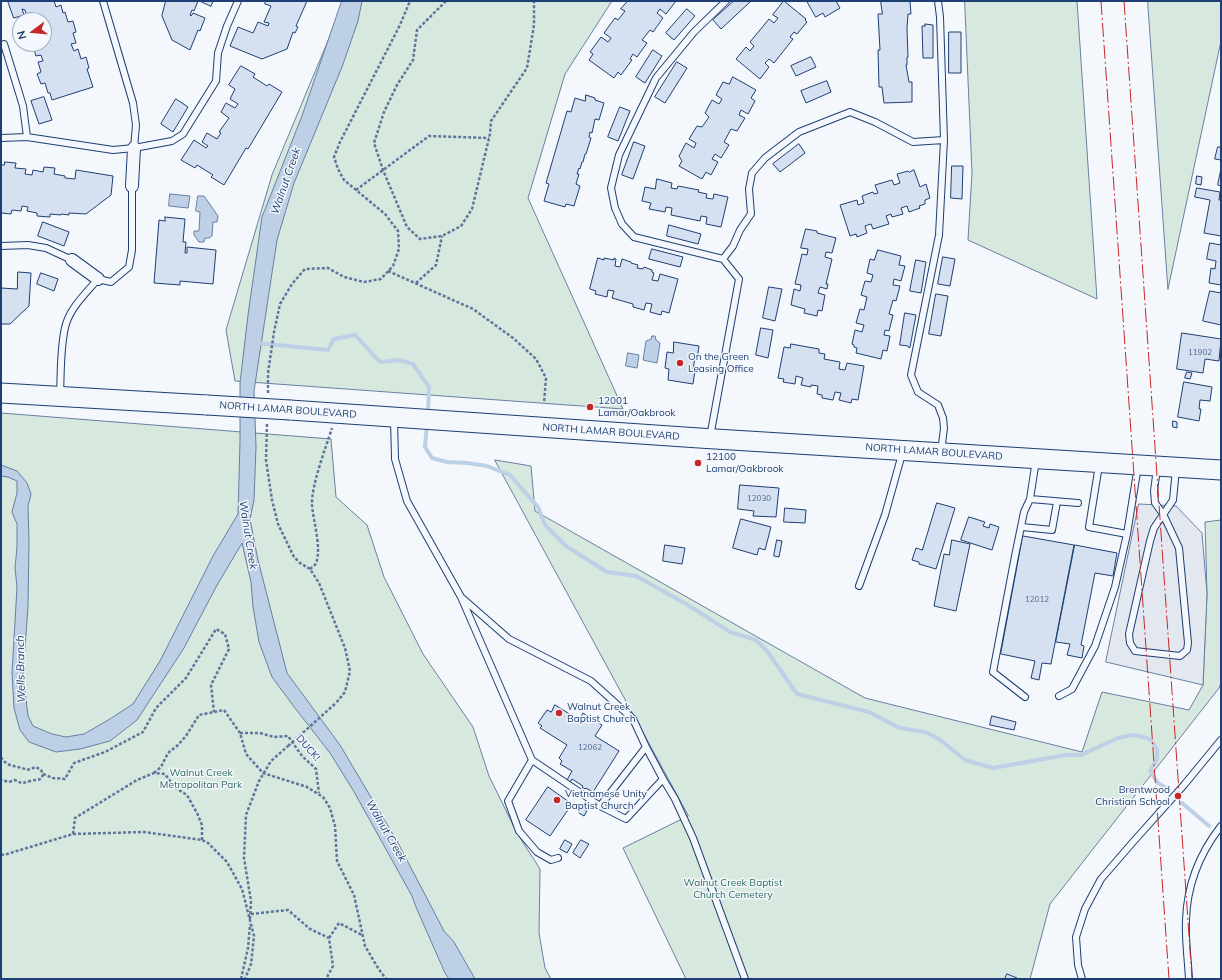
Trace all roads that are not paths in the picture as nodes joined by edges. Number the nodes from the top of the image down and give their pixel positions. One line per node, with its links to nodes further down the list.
1 (103, 1): 9 (lane)
2 (238, 1): 9 (lane)
3 (726, 1): 12 (lane)
4 (938, 1): 8 (lane)
5 (1, 45): 6 (lane)
6 (27, 137): 7 (lane); 9 (lane)
7 (1, 138)
8 (944, 140): 12 (lane); 20 (lane)
9 (134, 148): 10 (street)
10 (132, 186): 14 (lane)
11 (1, 246): 13 (lane)
12 (723, 259): 18 (lane)
13 (72, 260): 14 (street)
14 (98, 279): 16 (lane)
15 (1, 394): 16 (main road, NORTH LAMAR BOULEVARD)
16 (59, 396): 17 (main road, NORTH LAMAR BOULEVARD, bridge)
17 (396, 417): 18 (main road, NORTH LAMAR BOULEVARD); 34 (lane)
18 (710, 438): 19 (main road, NORTH LAMAR BOULEVARD)
19 (903, 450): 20 (main road, NORTH LAMAR BOULEVARD); 33 (lane)
20 (941, 452): 21 (main road, NORTH LAMAR BOULEVARD)
21 (1036, 458): 22 (main road, NORTH LAMAR BOULEVARD); 27 (lane)
22 (1099, 462): 23 (main road, NORTH LAMAR BOULEVARD); 32 (lane)
23 (1138, 465): 24 (main road, NORTH LAMAR BOULEVARD); 32 (lane)
24 (1157, 466): 25 (main road, NORTH LAMAR BOULEVARD); 30 (lane)
25 (1176, 467): 26 (main road, NORTH LAMAR BOULEVARD); 30 (lane)
26 (1221, 470)
27 (1030, 499): 28 (lane); 31 (lane)
28 (1057, 502): 29 (lane); 31 (lane)
29 (1078, 503)
30 (1163, 514): 30 (lane)
31 (1022, 527): 36 (lane)
32 (1127, 534): 35 (lane)
33 (859, 586)
34 (461, 597): 38 (lane); 39 (lane)
35 (1059, 696)
36 (1025, 697)
37 (1221, 740): 45 (lane)
38 (646, 747): 40 (lane); 41 (lane)
39 (532, 760): 41 (lane); 43 (lane)
40 (663, 779): 41 (lane); 44 (lane)
41 (600, 806)
42 (1221, 826): 46 (lane)
43 (558, 858)
44 (745, 979)
45 (1082, 979)
46 (1189, 979)

